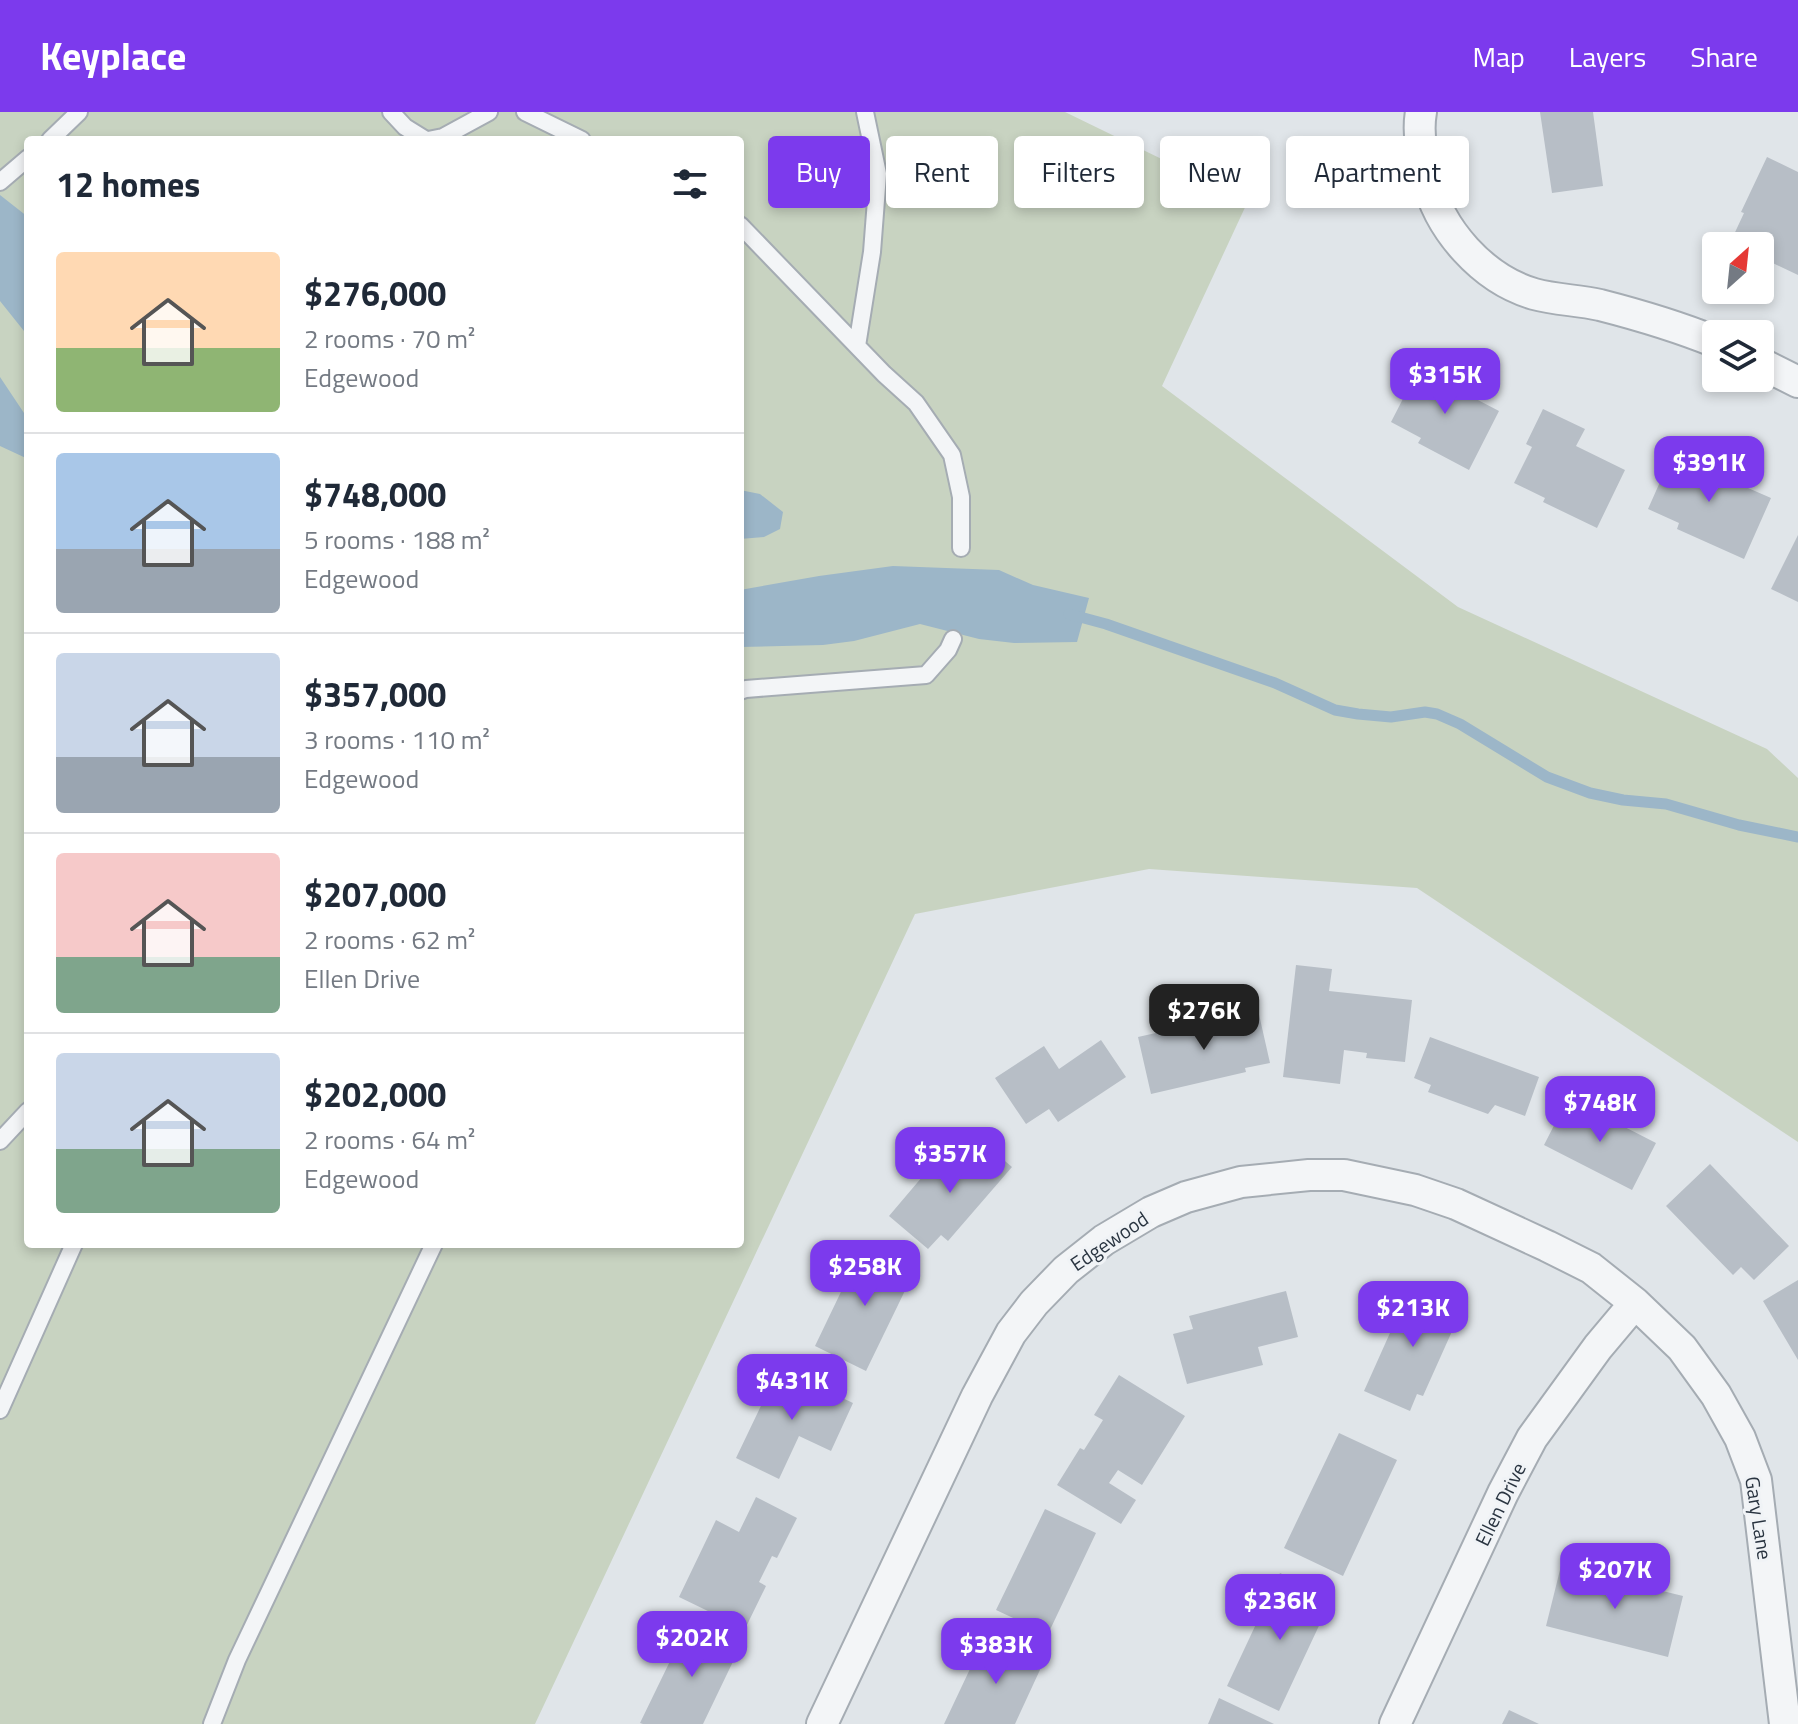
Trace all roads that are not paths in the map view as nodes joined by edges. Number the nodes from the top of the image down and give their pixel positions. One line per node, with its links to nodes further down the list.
1 (79, 112): 7 (lane)
2 (391, 112): 8 (lane)
3 (489, 112): 9 (lane)
4 (525, 112): 10 (lane)
5 (865, 112): 15 (lane)
6 (1421, 112): 14 (street)
7 (54, 136)
8 (420, 136)
9 (445, 136)
10 (574, 136)
11 (24, 161): 12 (lane)
12 (0, 182)
13 (744, 229): 15 (lane)
14 (1702, 337)
15 (857, 346): 18 (lane)
16 (1774, 370): 17 (street)
17 (1798, 382)
18 (961, 548)
19 (953, 639): 20 (lane)
20 (744, 690)
21 (24, 1115): 22 (lane)
22 (0, 1141)
23 (72, 1248): 26 (lane)
24 (432, 1248): 27 (lane)
25 (1635, 1303): 28 (street, Edgewood); 29 (street, Ellen Drive); 30 (street, Gary Lane)
26 (0, 1410)
27 (212, 1724)
28 (822, 1724)
29 (1395, 1724)
30 (1785, 1724)

